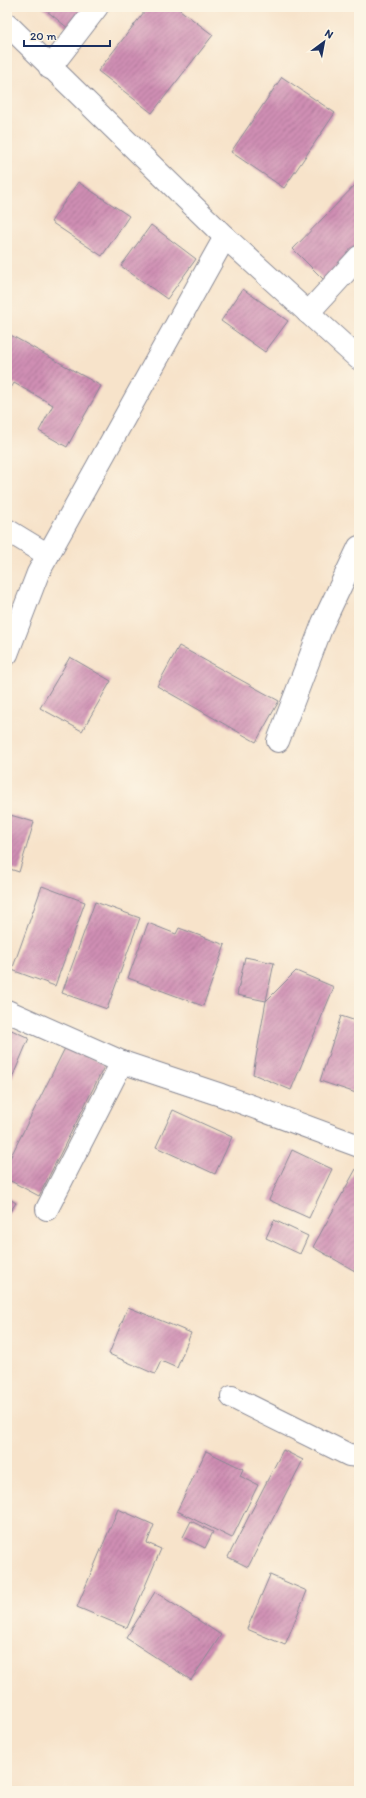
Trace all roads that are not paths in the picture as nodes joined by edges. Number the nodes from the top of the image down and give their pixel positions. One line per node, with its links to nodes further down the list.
1 (97, 7): 3 (street)
2 (7, 24): 3 (street)
3 (50, 68): 4 (street)
4 (225, 237): 6 (street); 10 (street)
5 (359, 258): 6 (street)
6 (308, 313): 7 (street)
7 (359, 359)
8 (7, 530): 10 (street)
9 (359, 547): 12 (street)
10 (48, 555): 11 (street)
11 (7, 654)
12 (278, 741)
13 (7, 1011): 14 (street)
14 (122, 1062): 15 (street); 16 (street)
15 (359, 1146)
16 (47, 1209)
17 (232, 1397): 18 (street)
18 (359, 1456)

